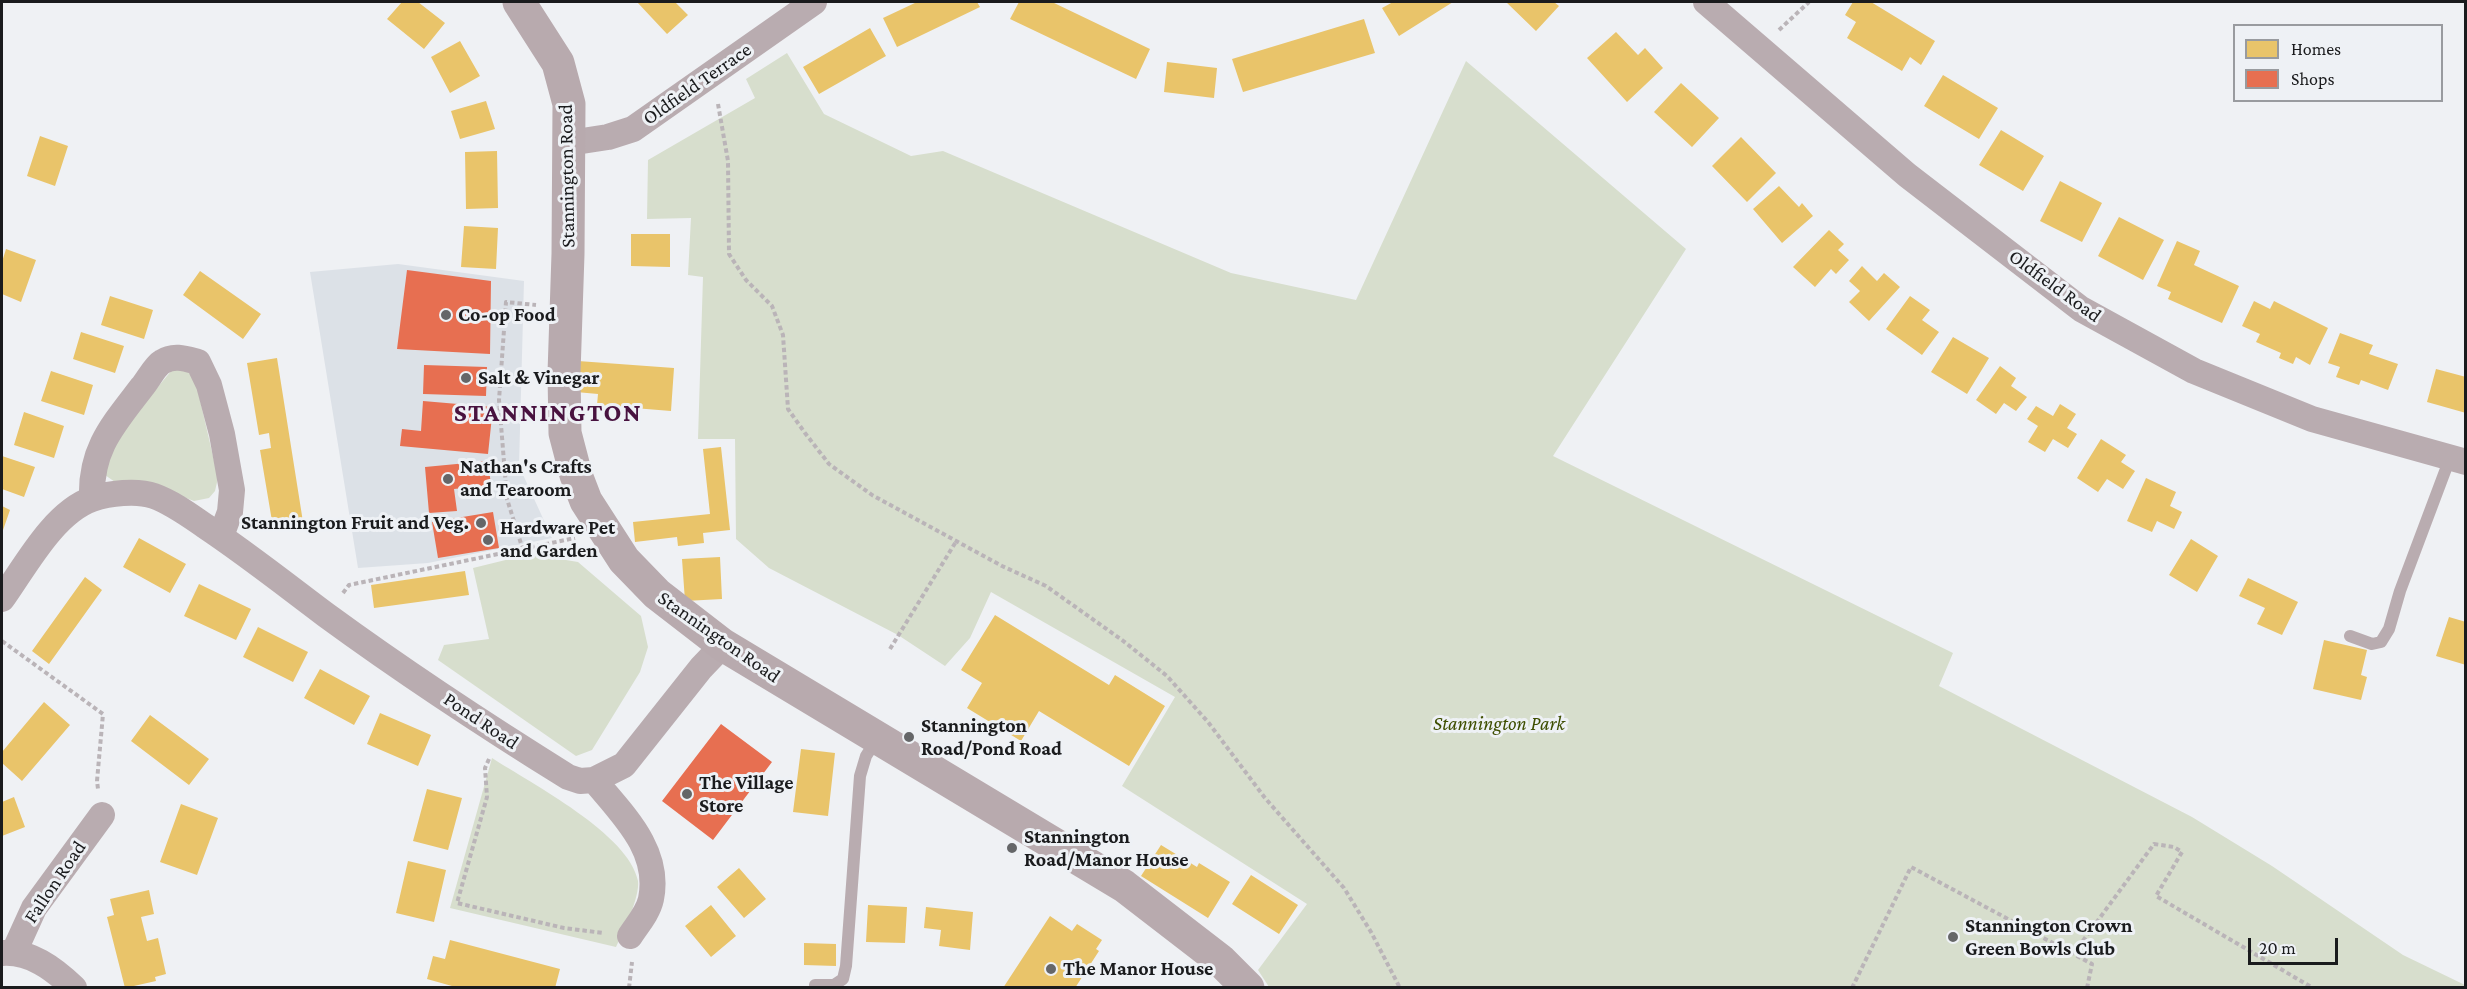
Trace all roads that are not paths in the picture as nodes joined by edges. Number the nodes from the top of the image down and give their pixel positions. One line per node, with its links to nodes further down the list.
1 (519, 2): 4 (main road, Stannington Road)
2 (814, 2): 4 (street, Oldfield Terrace)
3 (1706, 2): 5 (street, Oldfield Road)
4 (569, 143): 10 (main road, Stannington Road)
5 (2458, 460): 9 (lane)
6 (92, 499): 7 (street, Pond Road); 7 (street); 8 (street, Pond Road)
7 (221, 536): 12 (street, Pond Road)
8 (2, 599)
9 (2350, 636)
10 (723, 645): 11 (main road, Stannington Road); 12 (street)
11 (877, 739): 16 (lane); 18 (main road, Stannington Road)
12 (594, 780): 14 (street)
13 (102, 815): 15 (street, Fallon Road)
14 (630, 936)
15 (8, 952): 17 (street)
16 (815, 985)
17 (74, 987)
18 (1248, 987)

